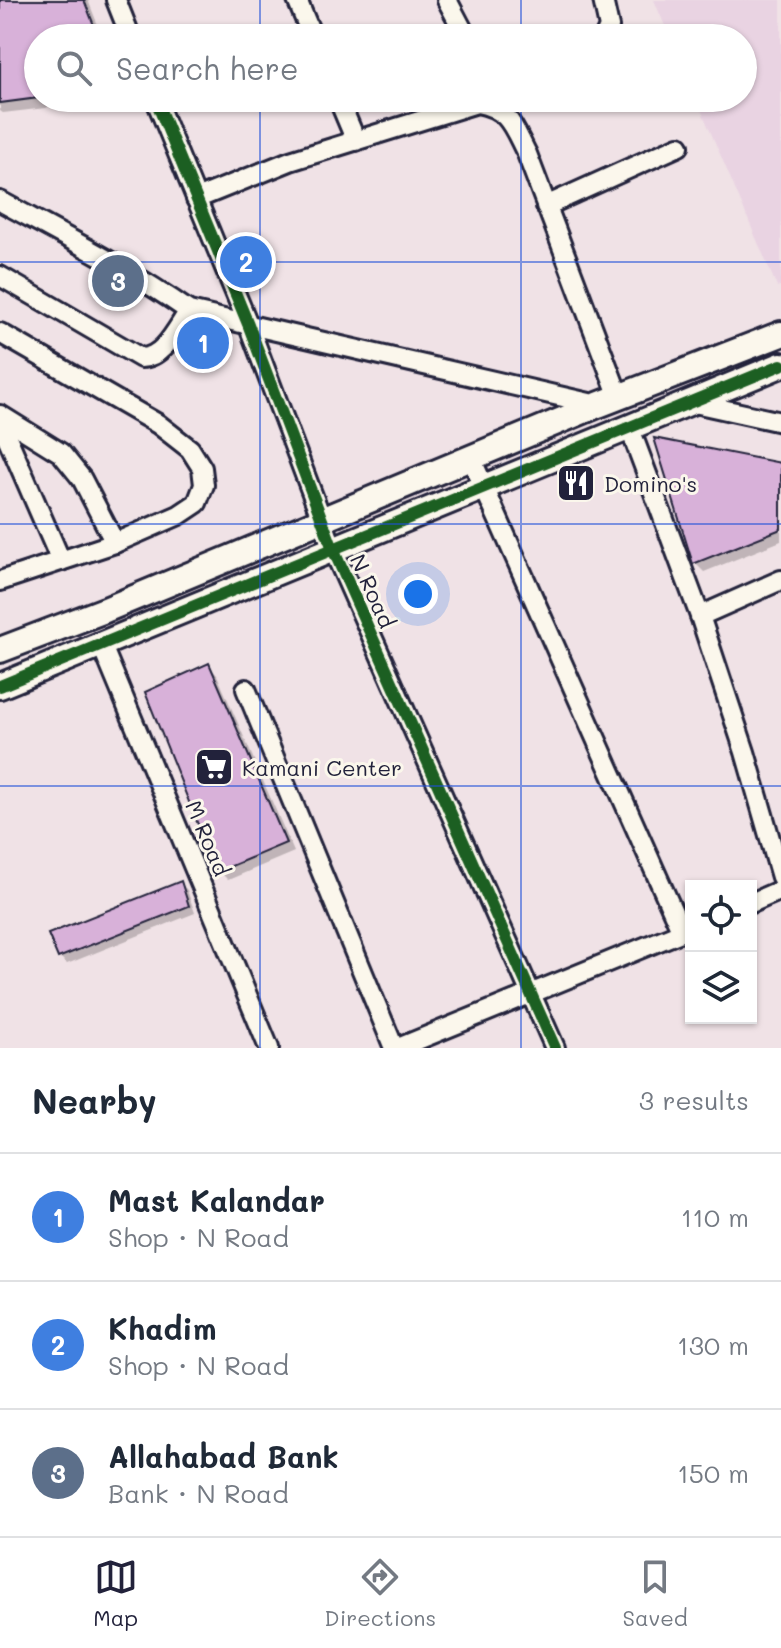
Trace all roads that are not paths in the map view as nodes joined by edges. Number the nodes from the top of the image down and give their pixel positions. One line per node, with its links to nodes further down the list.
1 (116, 0): 5 (street)
2 (297, 0): 6 (street)
3 (447, 0): 7 (street)
4 (603, 0): 8 (street)
5 (125, 24)
6 (307, 24)
7 (460, 24)
8 (608, 24)
9 (161, 112): 15 (street, N Road)
10 (344, 112): 13 (street)
11 (448, 112): 13 (street)
12 (504, 112): 17 (street)
13 (356, 141): 15 (street)
14 (679, 146): 17 (street)
15 (196, 199): 20 (street, N Road)
16 (0, 201): 19 (street)
17 (546, 206): 24 (street)
18 (0, 276): 19 (street)
19 (189, 311): 20 (street)
20 (248, 324): 24 (street); 32 (street, N Road)
21 (0, 333): 33 (street)
22 (781, 334): 24 (street)
23 (781, 365): 25 (street)
24 (608, 401): 30 (street)
25 (689, 402): 28 (street); 29 (street)
26 (0, 415): 33 (street)
27 (0, 421): 35 (street)
28 (781, 422)
29 (629, 426): 31 (street); 38 (street)
30 (471, 458): 31 (street); 32 (street)
31 (485, 487): 34 (street); 46 (street)
32 (321, 519): 34 (street, N Road); 40 (street)
33 (115, 543): 35 (street)
34 (333, 549): 39 (street); 48 (street, N Road)
35 (61, 561): 36 (street)
36 (2, 576)
37 (781, 580): 38 (street)
38 (700, 616): 43 (street)
39 (102, 646): 41 (street); 49 (street, M Road)
40 (0, 650)
41 (0, 686)
42 (246, 689): 50 (street)
43 (781, 877)
44 (781, 890): 45 (street)
45 (757, 900)
46 (685, 928)
47 (685, 930): 48 (street)
48 (531, 994): 50 (street); 51 (street, N Road)
49 (269, 1048)
50 (396, 1048)
51 (555, 1048)

